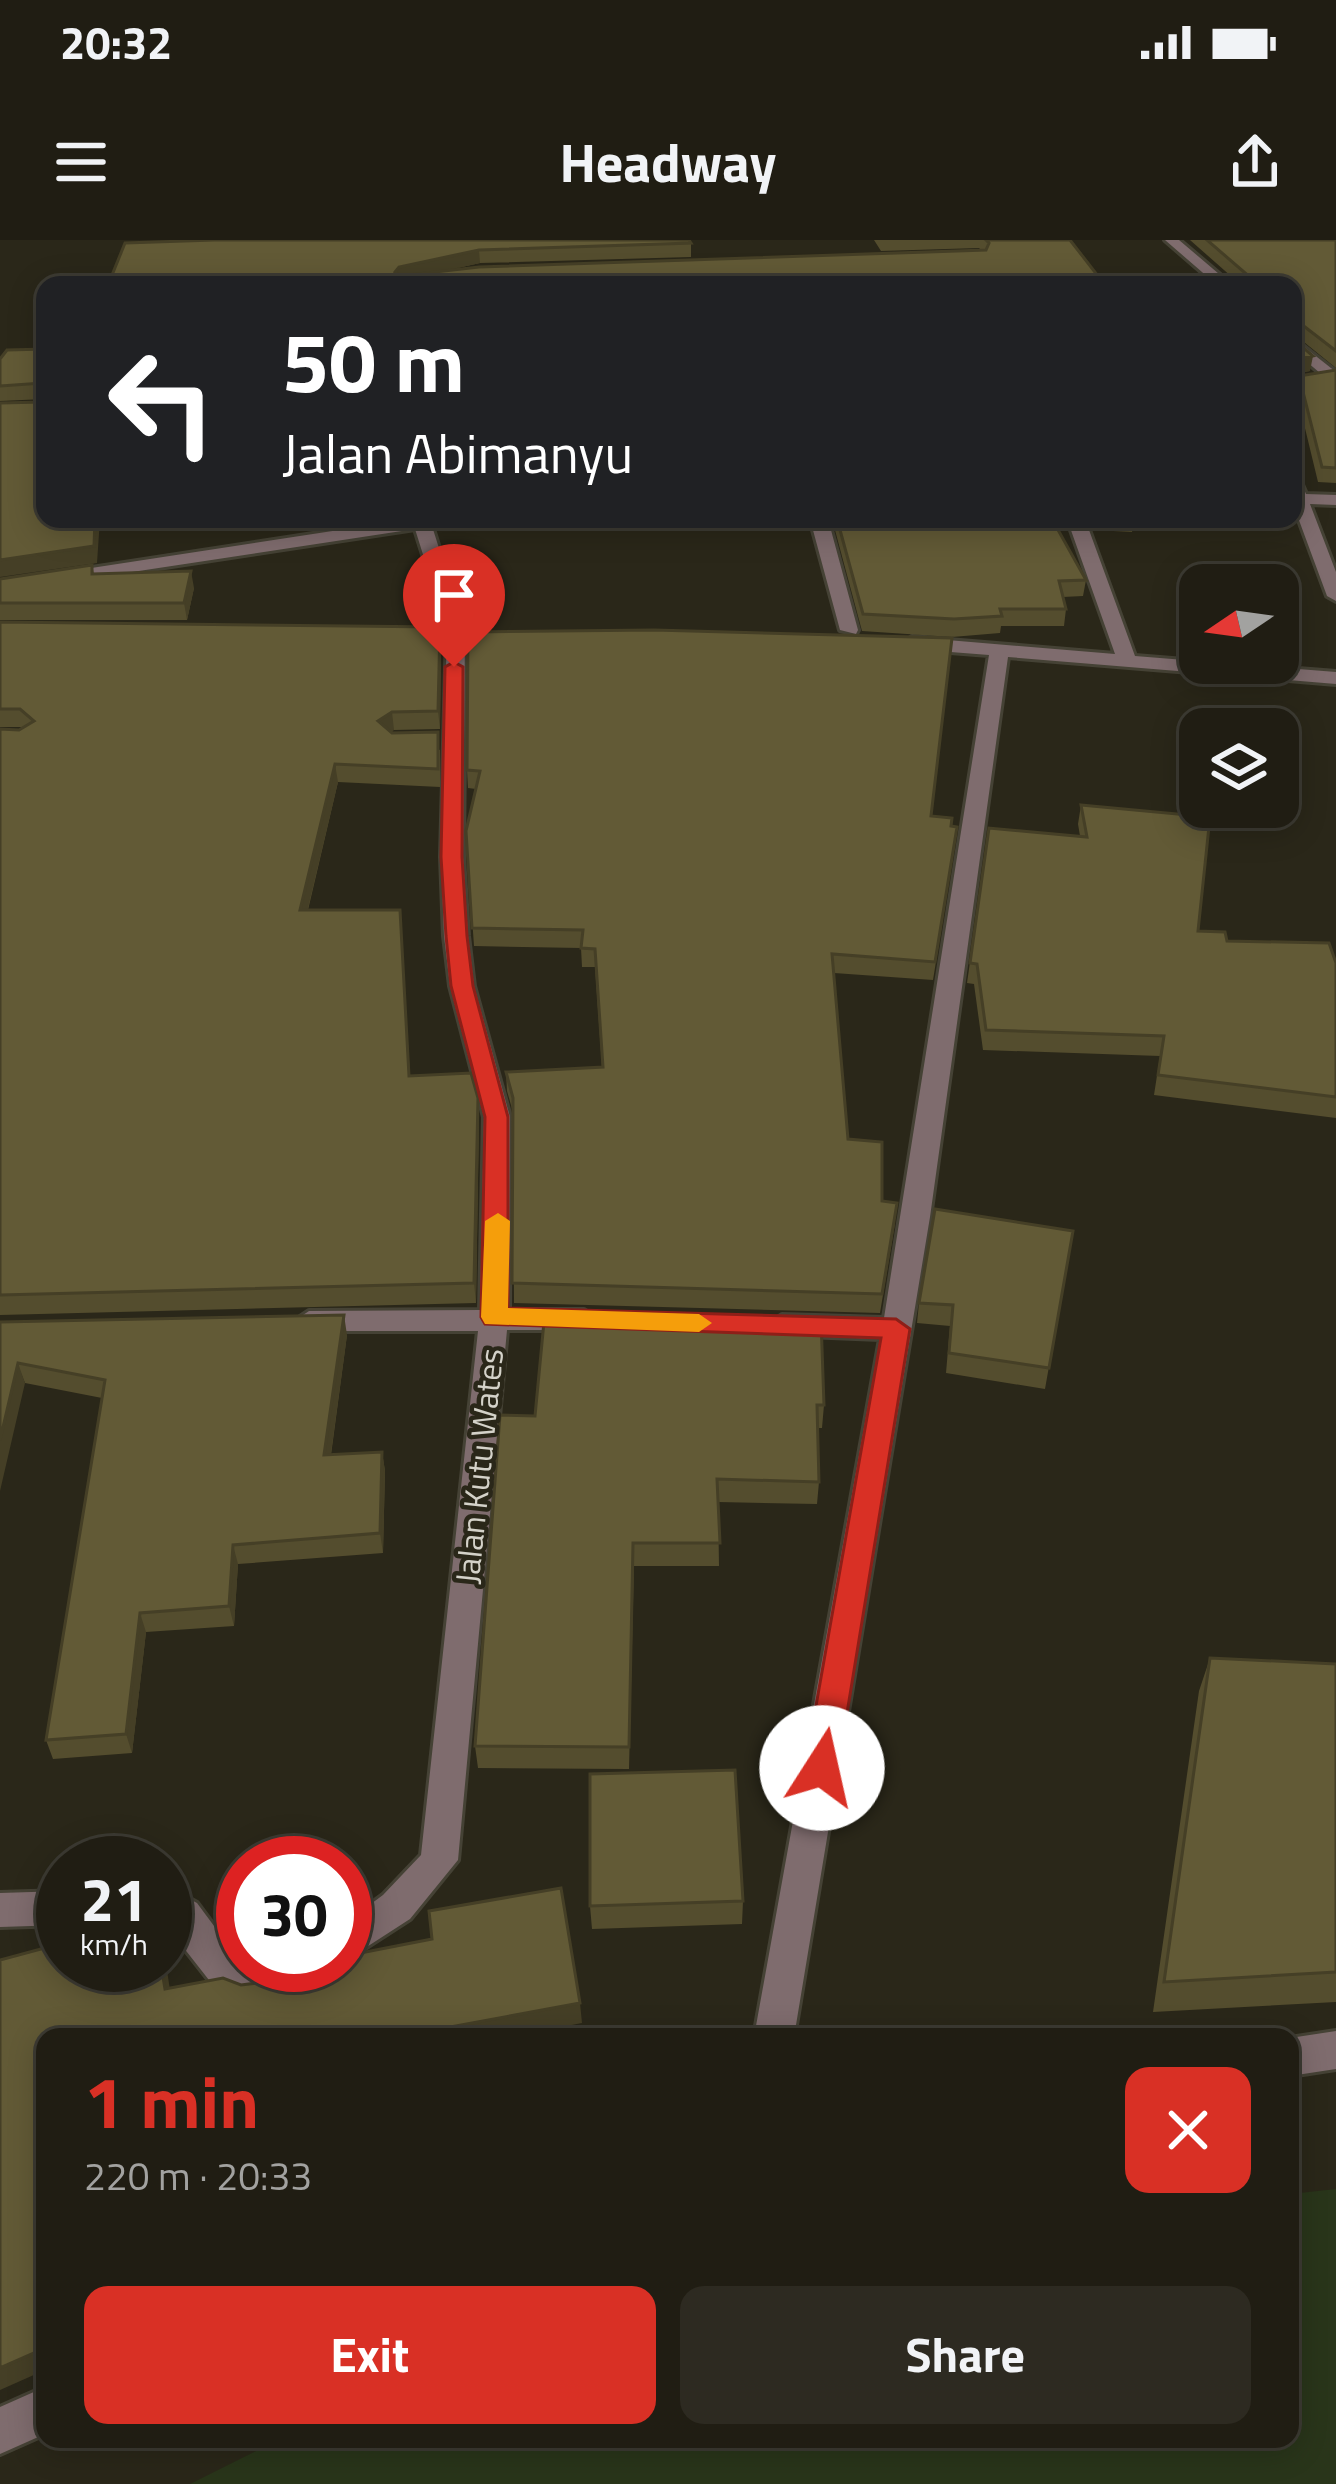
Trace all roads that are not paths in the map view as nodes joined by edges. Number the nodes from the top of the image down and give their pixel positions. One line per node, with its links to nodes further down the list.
1 (1171, 240): 2 (street)
2 (1214, 276)
3 (1302, 349): 4 (street)
4 (1334, 375): 5 (street)
5 (1313, 379)
6 (1302, 492): 7 (street)
7 (1336, 500)
8 (1302, 508): 14 (street)
9 (383, 528): 13 (street)
10 (424, 528): 20 (street, Jalan Kutu Wates)
11 (821, 528): 15 (street)
12 (1079, 528): 18 (street)
13 (0, 587)
14 (1336, 596)
15 (848, 637)
16 (882, 642): 17 (street)
17 (1000, 648): 18 (street); 24 (street)
18 (1126, 658): 19 (street)
19 (1336, 677)
20 (494, 1317): 21 (street); 22 (street); 28 (street, Jalan Kutu Wates)
21 (613, 1320)
22 (283, 1322)
23 (754, 1324): 24 (street)
24 (896, 1329): 30 (street)
25 (36, 1908): 26 (street)
26 (0, 1910)
27 (192, 1922): 29 (street)
28 (372, 1928)
29 (216, 1962)
30 (776, 2028)
31 (1336, 2050): 32 (street)
32 (1299, 2056)
33 (36, 2414): 34 (street)
34 (0, 2431)

